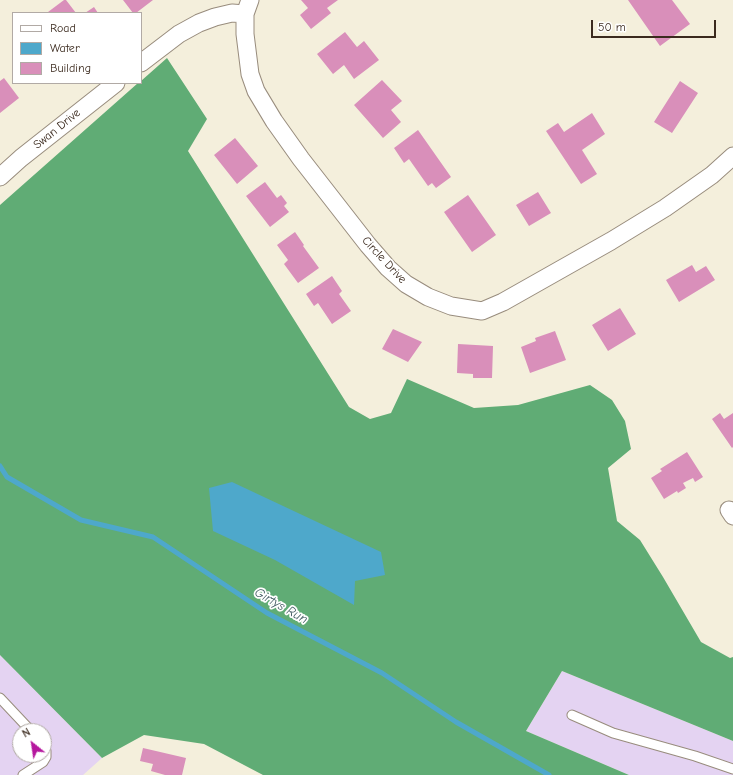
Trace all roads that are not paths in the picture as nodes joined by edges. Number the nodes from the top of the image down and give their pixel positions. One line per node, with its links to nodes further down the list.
1 (248, 7): 2 (street); 4 (street, Circle Drive)
2 (142, 62)
3 (115, 84): 5 (street, Swan Drive)
4 (733, 156)
5 (0, 177)
6 (0, 698): 8 (lane)
7 (572, 715): 10 (lane)
8 (23, 723)
9 (41, 763): 11 (lane)
10 (733, 769)
11 (23, 775)

